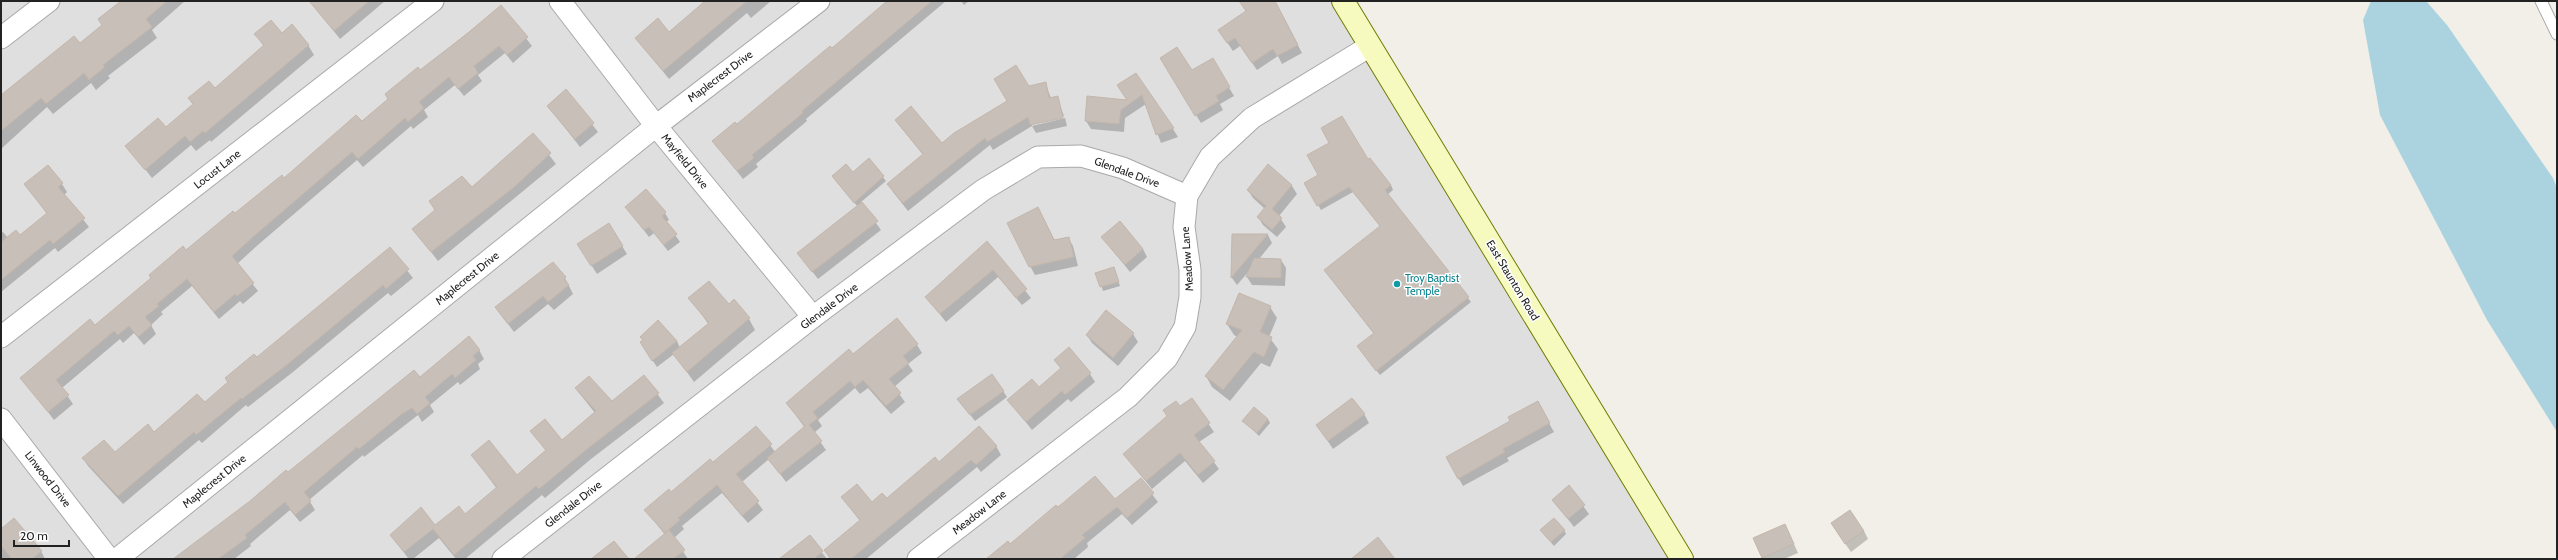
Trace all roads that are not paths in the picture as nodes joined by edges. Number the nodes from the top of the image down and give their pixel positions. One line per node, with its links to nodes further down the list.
1 (49, 1): 8 (street)
2 (433, 1): 13 (street, Locust Lane)
3 (560, 1): 10 (street, Mayfield Drive)
4 (819, 1): 10 (street, Maplecrest Drive)
5 (1343, 1): 9 (main road, East Staunton Road)
6 (2541, 1): 7 (lane)
7 (2557, 34)
8 (1, 38)
9 (1370, 46): 11 (street, Meadow Lane); 19 (main road, East Staunton Road)
10 (656, 126): 12 (street, Mayfield Drive); 16 (street, Maplecrest Drive)
11 (1187, 196): 12 (street, Glendale Drive); 18 (street, Meadow Lane)
12 (813, 317): 17 (street, Glendale Drive)
13 (1, 337)
14 (1, 419): 15 (street, Linwood Drive)
15 (109, 559)
16 (117, 559)
17 (503, 559)
18 (918, 559)
19 (1682, 559)

